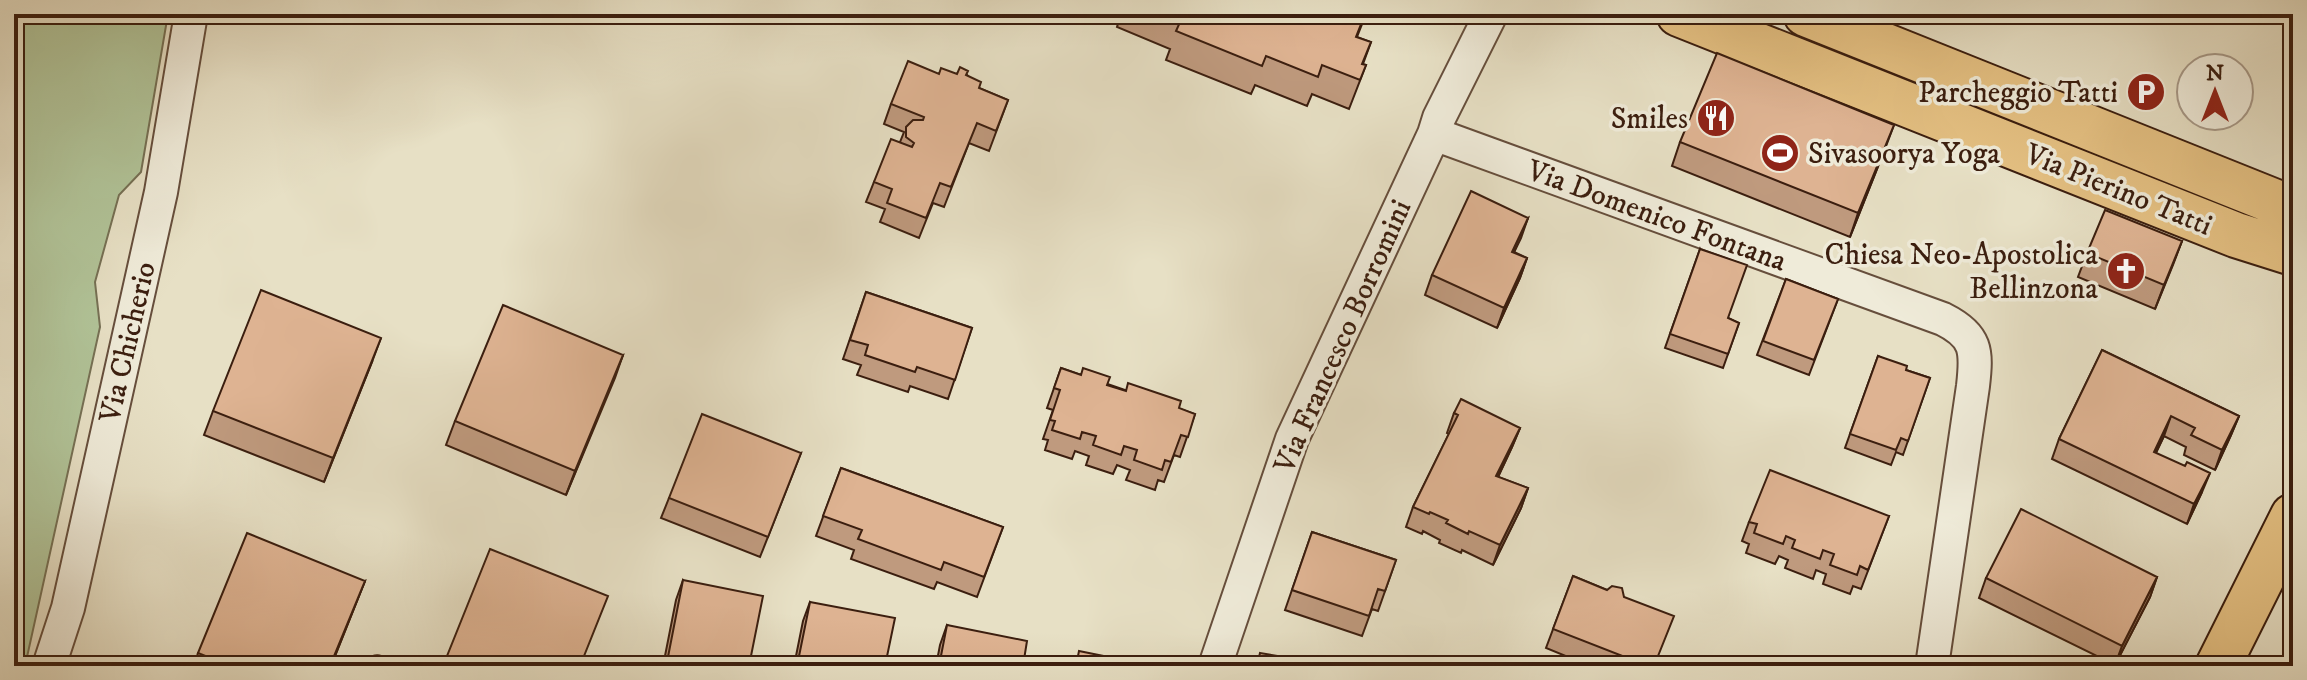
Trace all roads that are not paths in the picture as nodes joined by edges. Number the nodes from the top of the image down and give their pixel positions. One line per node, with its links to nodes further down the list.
1 (191, 14): 11 (street, Via Chicherio)
2 (1491, 14): 5 (street, Via Francesco Borromini)
3 (1679, 14): 7 (main road, Via Pierino Tatti)
4 (1806, 14): 6 (main road, Via Pierino Tatti)
5 (1434, 134): 12 (street, Via Francesco Borromini); 13 (street, Via Domenico Fontana)
6 (2293, 209)
7 (2236, 235): 8 (main road, Via Pierino Tatti); 9 (main road)
8 (2293, 253)
9 (2293, 273)
10 (2293, 516): 14 (main road)
11 (49, 666)
12 (1215, 666)
13 (1932, 666)
14 (2218, 666)

